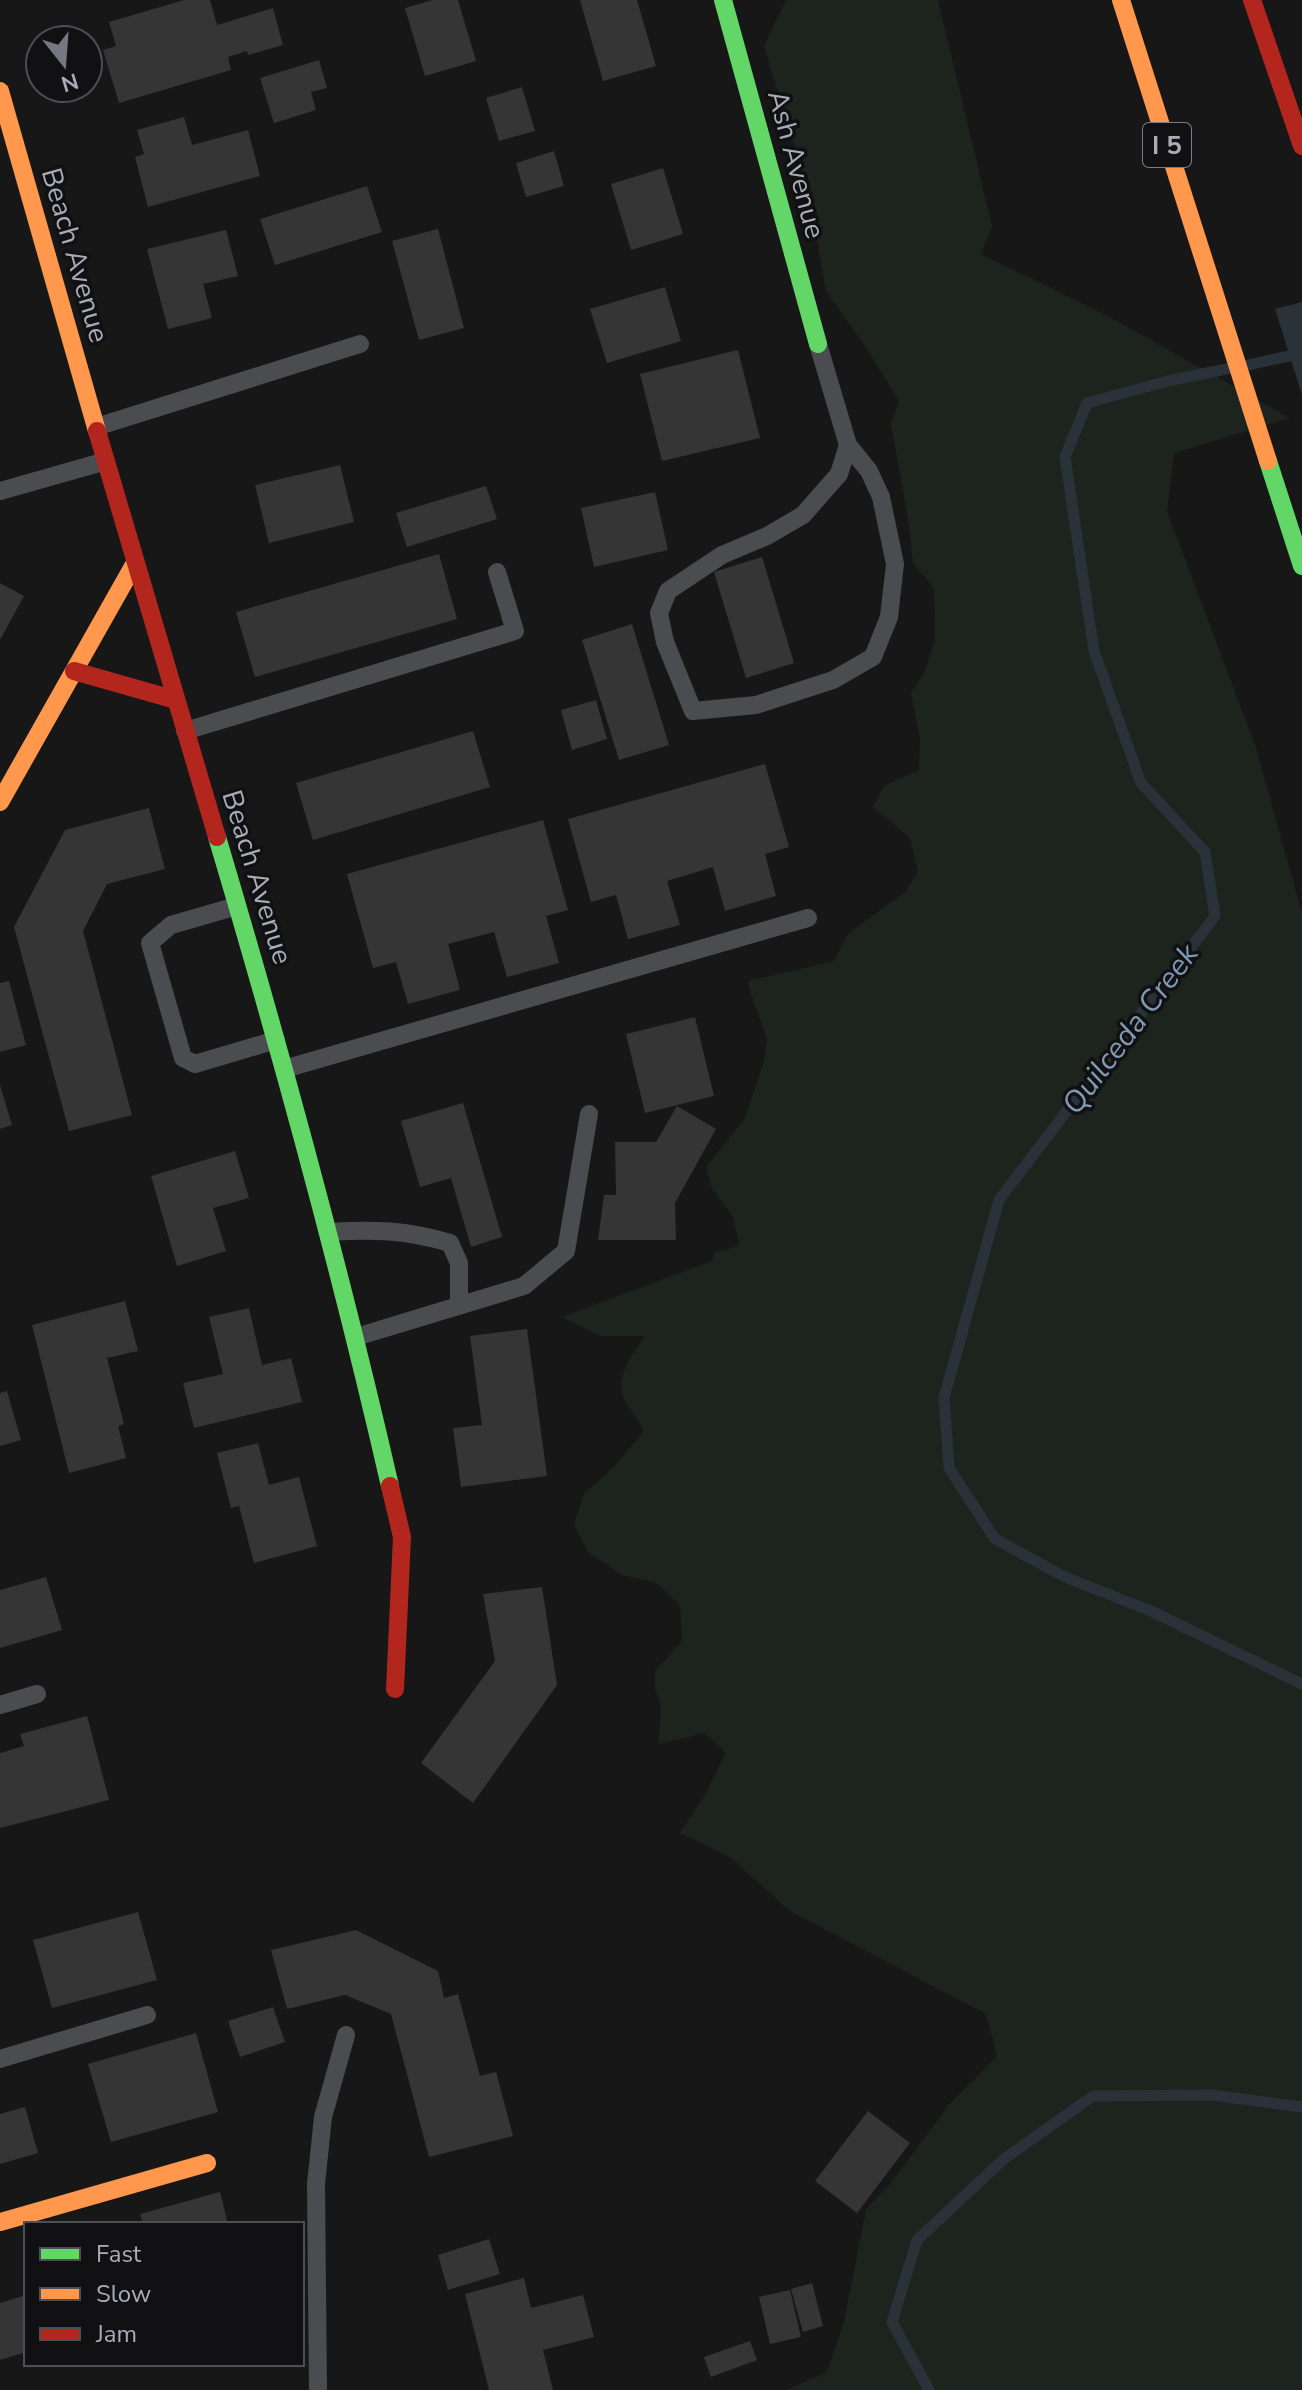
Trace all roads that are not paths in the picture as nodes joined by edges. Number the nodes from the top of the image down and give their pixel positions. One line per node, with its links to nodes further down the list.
1 (723, 0): 7 (main road, Ash Avenue)
2 (1121, 0): 13 (main road, I 5)
3 (1252, 0): 5 (main road)
4 (0, 91): 8 (main road, Beach Avenue)
5 (1302, 146)
6 (360, 344): 8 (lane)
7 (818, 344): 9 (lane)
8 (96, 427): 10 (main road, Beach Avenue)
9 (848, 445): 9 (lane)
10 (106, 461): 11 (lane); 12 (main road, Beach Avenue)
11 (0, 491)
12 (135, 563): 15 (main road); 16 (main road, Beach Avenue)
13 (1302, 566)
14 (497, 572): 17 (lane)
15 (74, 671): 16 (main road); 18 (main road)
16 (176, 700): 17 (main road, Beach Avenue)
17 (185, 731): 19 (main road, Beach Avenue)
18 (0, 802)
19 (237, 906): 21 (main road, Beach Avenue); 21 (lane)
20 (808, 918): 22 (lane)
21 (276, 1040): 22 (main road, Beach Avenue)
22 (284, 1069): 24 (main road, Beach Avenue)
23 (589, 1114): 25 (lane)
24 (328, 1232): 25 (lane); 26 (main road, Beach Avenue)
25 (459, 1306): 26 (lane)
26 (356, 1337): 27 (main road, Beach Avenue)
27 (395, 1689)
28 (37, 1694): 29 (lane)
29 (0, 1705)
30 (147, 2015): 32 (lane)
31 (346, 2035): 35 (lane)
32 (0, 2059)
33 (207, 2163): 34 (main road)
34 (0, 2222)
35 (318, 2390)

